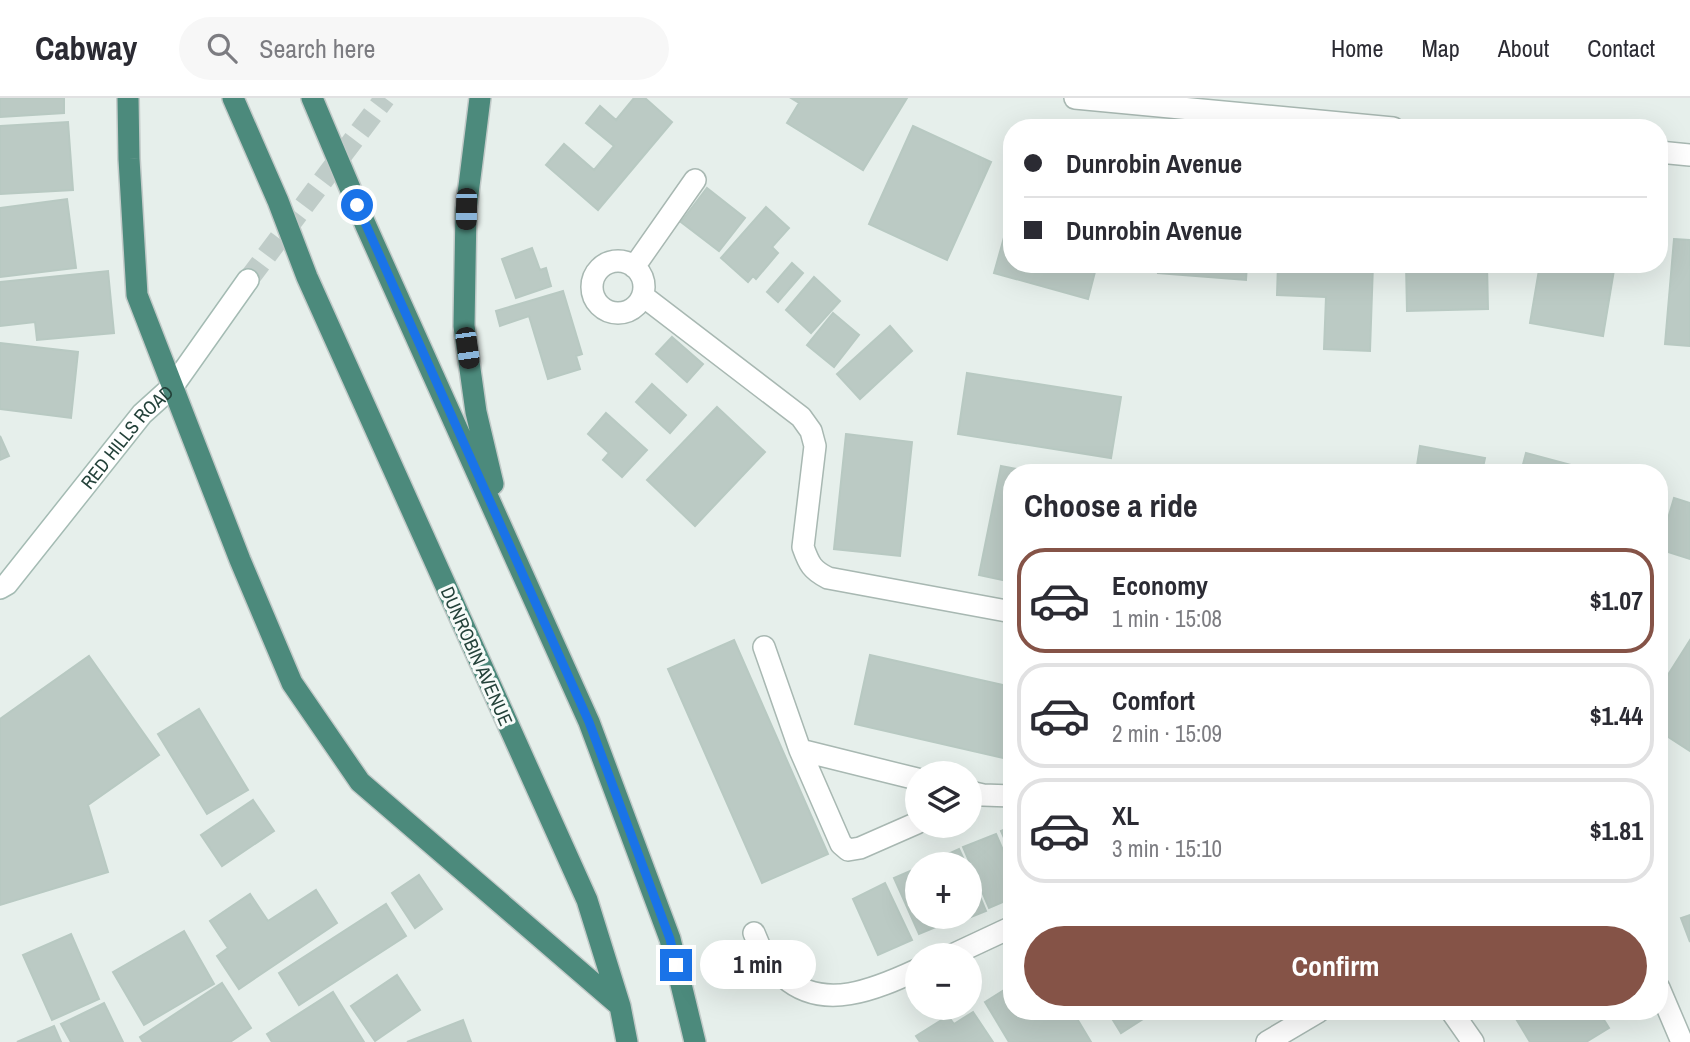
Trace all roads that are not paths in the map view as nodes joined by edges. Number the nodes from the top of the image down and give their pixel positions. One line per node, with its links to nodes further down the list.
1 (128, 98): 13 (highway)
2 (233, 98): 27 (highway, DUNROBIN AVENUE)
3 (312, 98): 14 (highway)
4 (480, 98): 14 (highway)
5 (1075, 98): 6 (street)
6 (1298, 119)
7 (1668, 153): 8 (street)
8 (1690, 155)
9 (695, 180): 10 (street)
10 (634, 267): 12 (street); 12 (street)
11 (248, 280): 13 (street, RED HILLS ROAD)
12 (643, 296): 16 (street)
13 (173, 386): 15 (street, RED HILLS ROAD); 27 (highway)
14 (504, 530): 32 (highway)
15 (0, 589)
16 (1003, 610)
17 (764, 647): 18 (street)
18 (800, 750): 19 (street); 22 (street)
19 (905, 776)
20 (982, 796): 21 (street)
21 (1003, 796)
22 (905, 829)
23 (1003, 931): 25 (street)
24 (754, 933): 26 (street)
25 (978, 943)
26 (905, 976)
27 (620, 1006): 31 (highway, DUNROBIN AVENUE)
28 (1668, 1009): 35 (street)
29 (1304, 1020): 33 (street)
30 (1458, 1020): 34 (street)
31 (627, 1042)
32 (695, 1042)
33 (1267, 1042)
34 (1473, 1042)
35 (1682, 1042)

